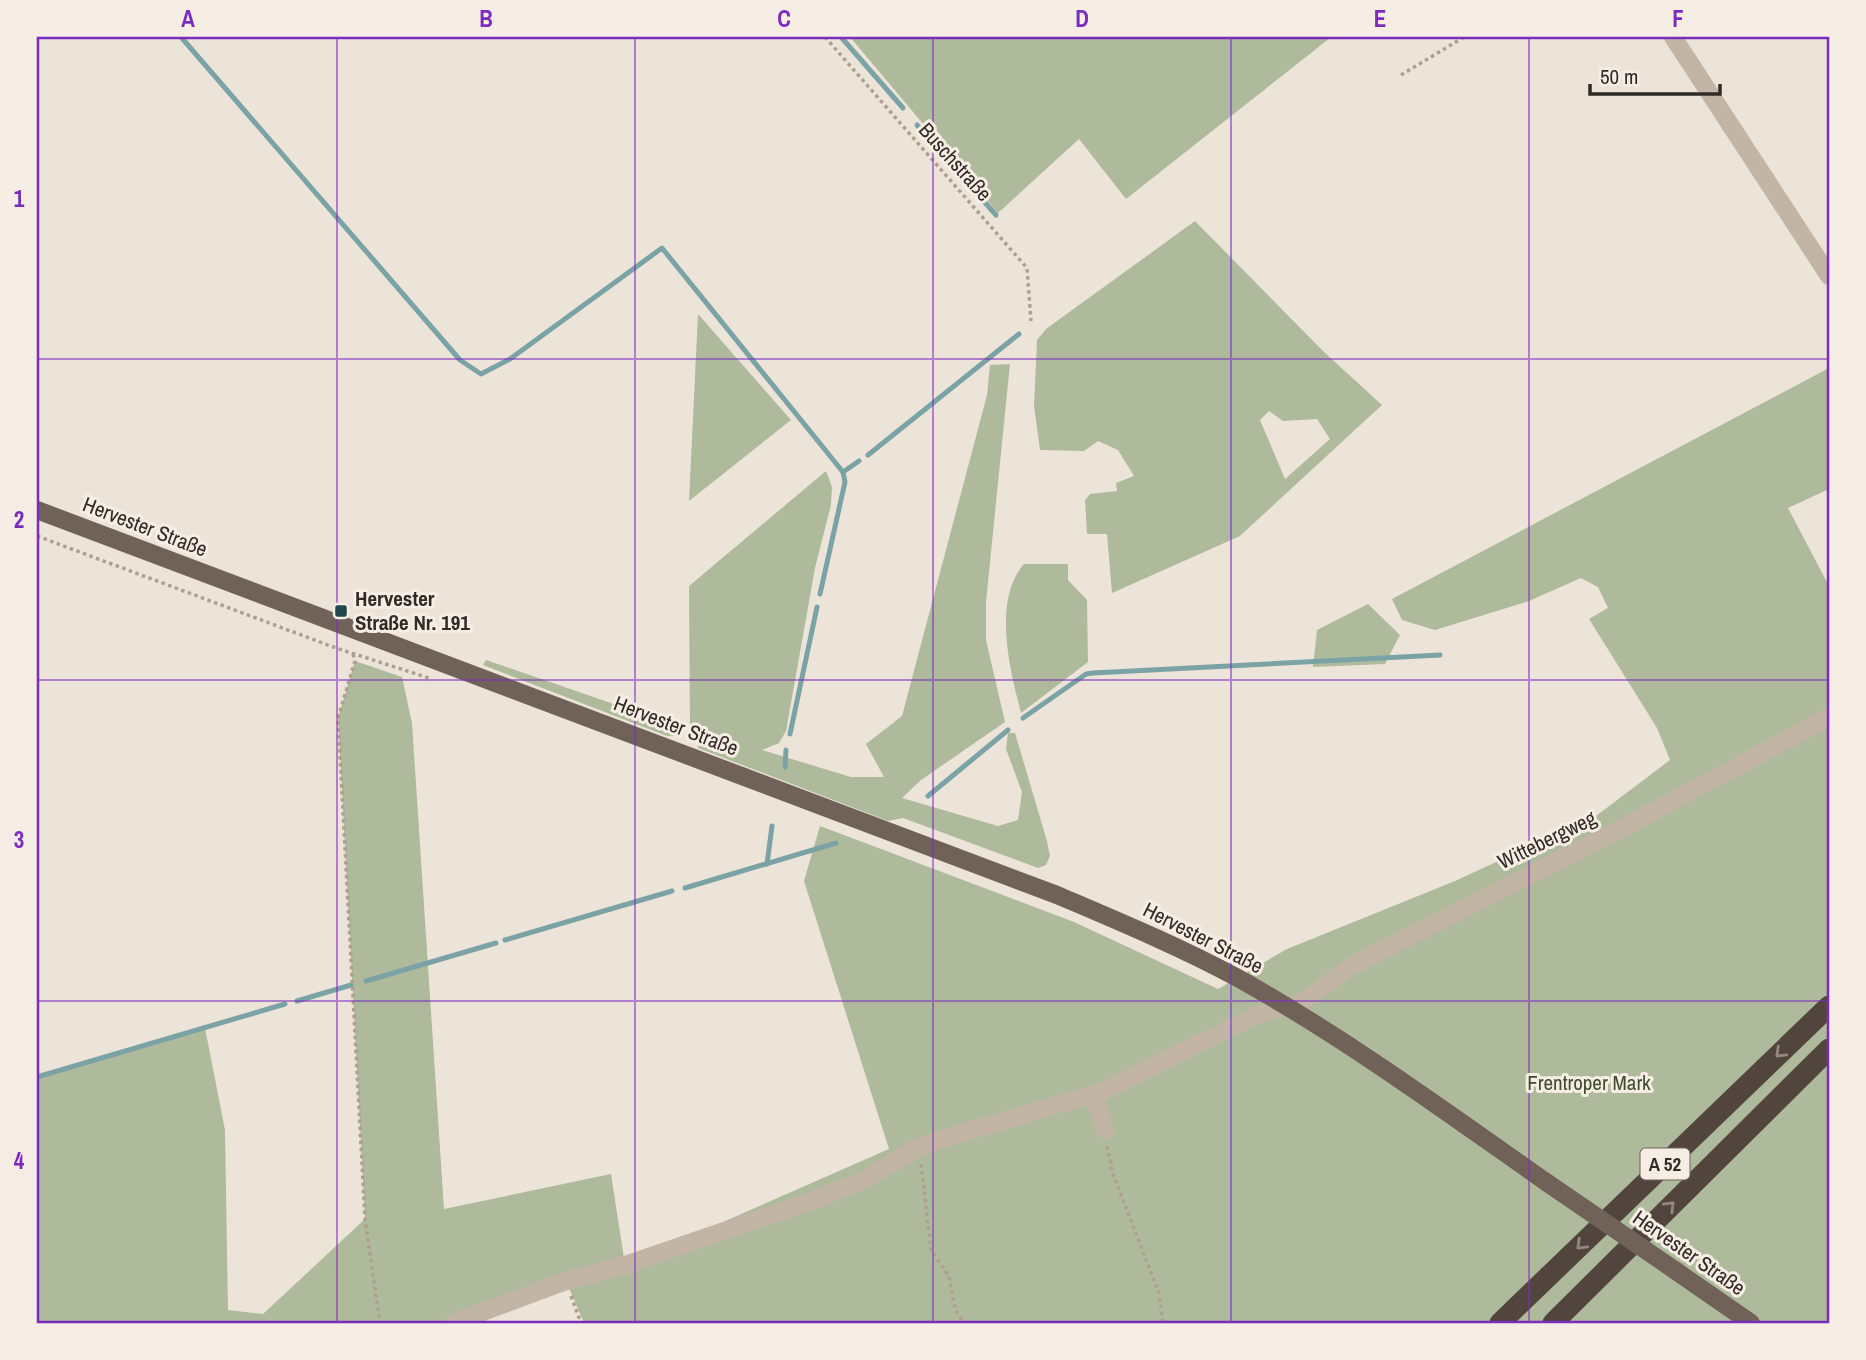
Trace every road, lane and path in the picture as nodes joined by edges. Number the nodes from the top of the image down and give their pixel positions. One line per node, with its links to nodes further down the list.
1 (825, 37): 6 (path, Buschstraße)
2 (1464, 37): 4 (path)
3 (1673, 37): 5 (street)
4 (1401, 75)
5 (1829, 276)
6 (1031, 321)
7 (37, 510): 9 (main road, Hervester Straße)
8 (37, 536): 10 (path)
9 (346, 628): 10 (path); 14 (main road, Hervester Straße)
10 (353, 654): 11 (path); 20 (path)
11 (443, 683)
12 (1829, 717): 14 (street, Wittebergweg)
13 (1829, 1006): 25 (highway, A 52, one-way to 25)
14 (1288, 1008): 16 (street); 27 (main road, Hervester Straße, bridge)
15 (1829, 1049): 26 (highway, A 52, one-way to 15)
16 (1093, 1094): 17 (street); 18 (street)
17 (1105, 1130): 24 (path)
18 (915, 1149): 19 (street); 23 (path)
19 (566, 1281): 21 (street); 22 (path)
20 (380, 1323)
21 (453, 1323)
22 (581, 1323)
23 (964, 1323)
24 (1163, 1323)
25 (1500, 1323)
26 (1553, 1323)
27 (1751, 1323)

